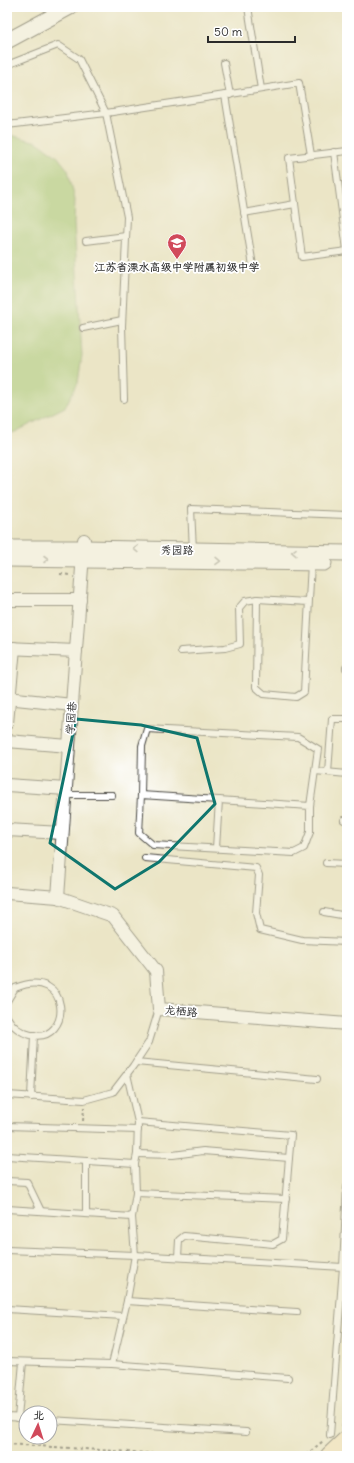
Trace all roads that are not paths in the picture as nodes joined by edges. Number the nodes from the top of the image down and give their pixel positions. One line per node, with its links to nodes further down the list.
1 (70, 7): 3 (street)
2 (248, 7): 6 (lane)
3 (7, 41)
4 (224, 63): 7 (lane)
5 (7, 65): 8 (lane)
6 (261, 89): 7 (lane); 12 (lane)
7 (227, 95): 8 (lane); 14 (lane)
8 (106, 113): 9 (lane); 15 (lane)
9 (7, 125)
10 (334, 152): 11 (lane); 12 (lane); 17 (lane)
11 (347, 152)
12 (311, 155): 13 (lane)
13 (295, 204): 14 (lane); 17 (lane)
14 (244, 213): 18 (lane)
15 (126, 236): 16 (lane); 19 (lane)
16 (86, 241)
17 (347, 251)
18 (253, 266)
19 (122, 320): 20 (lane); 21 (lane)
20 (83, 328)
21 (124, 399)
22 (347, 515): 25 (lane)
23 (7, 548): 24 (street, 秀园路)
24 (83, 549): 25 (street, 秀园路, one-way to 24); 27 (street, 秀园路, one-way to 24); 28 (street, 秀园路, one-way to 28); 32 (street, 学园巷)
25 (193, 550): 26 (street, 秀园路, one-way to 25)
26 (347, 553)
27 (7, 559)
28 (311, 563): 29 (street, 秀园路); 33 (lane)
29 (347, 563)
30 (257, 599): 33 (lane); 33 (lane); 35 (lane)
31 (7, 600): 32 (street)
32 (80, 600): 36 (street, 学园巷)
33 (308, 602)
34 (10, 648): 36 (street); 37 (street)
35 (181, 650)
36 (76, 651): 38 (street, 学园巷)
37 (8, 698): 38 (street); 40 (street)
38 (72, 705): 42 (street, 学园巷)
39 (347, 719): 44 (lane)
40 (7, 723)
41 (7, 741): 42 (street)
42 (69, 746): 47 (street, 学园巷)
43 (314, 771): 44 (lane); 48 (lane); 51 (lane)
44 (328, 772): 45 (lane)
45 (347, 774)
46 (7, 785): 47 (street)
47 (65, 792): 49 (lane); 53 (street, 学园巷)
48 (141, 794): 50 (lane); 54 (lane)
49 (112, 795)
50 (218, 800): 51 (lane); 54 (lane)
51 (310, 806): 54 (lane)
52 (7, 830): 53 (street)
53 (62, 833): 59 (street, 学园巷)
54 (216, 848)
55 (145, 858): 62 (lane)
56 (326, 863): 57 (lane)
57 (347, 864)
58 (7, 893): 59 (street, 龙栖路)
59 (58, 897): 64 (street, 龙栖路)
60 (324, 912): 61 (lane)
61 (347, 916)
62 (347, 942)
63 (7, 1000): 67 (lane)
64 (159, 1009): 66 (street, 龙栖路); 68 (lane)
65 (7, 1017): 67 (lane)
66 (347, 1024)
67 (34, 1035): 72 (lane)
68 (136, 1062): 69 (lane); 70 (lane)
69 (127, 1074): 72 (lane); 73 (lane)
70 (317, 1079)
71 (7, 1096): 72 (lane)
72 (30, 1097)
73 (138, 1122): 75 (lane); 78 (lane)
74 (7, 1126): 75 (lane)
75 (138, 1130): 76 (lane)
76 (137, 1154): 78 (lane); 80 (lane)
77 (7, 1156): 79 (lane)
78 (289, 1158): 84 (lane)
79 (86, 1161): 80 (lane); 87 (lane)
80 (135, 1164): 83 (lane)
81 (7, 1181): 86 (lane)
82 (347, 1186): 92 (lane)
83 (136, 1193): 84 (lane); 88 (lane)
84 (286, 1199): 91 (lane)
85 (7, 1209): 86 (lane)
86 (41, 1211): 87 (lane)
87 (86, 1214): 88 (lane)
88 (132, 1217): 90 (lane)
89 (7, 1250): 90 (lane)
90 (135, 1254): 91 (lane); 93 (lane)
91 (178, 1257): 92 (lane)
92 (343, 1267): 106 (lane)
93 (127, 1301): 95 (lane); 96 (lane)
94 (7, 1309): 96 (lane)
95 (297, 1312)
96 (123, 1316): 99 (lane)
97 (7, 1361): 98 (lane)
98 (23, 1362): 99 (lane); 101 (lane)
99 (112, 1364): 100 (lane)
100 (288, 1378)
101 (19, 1405)
102 (7, 1417): 103 (lane)
103 (18, 1418)
104 (58, 1420): 105 (lane)
105 (246, 1432)
106 (330, 1435)
107 (347, 1439): 108 (main road)
108 (329, 1456)

